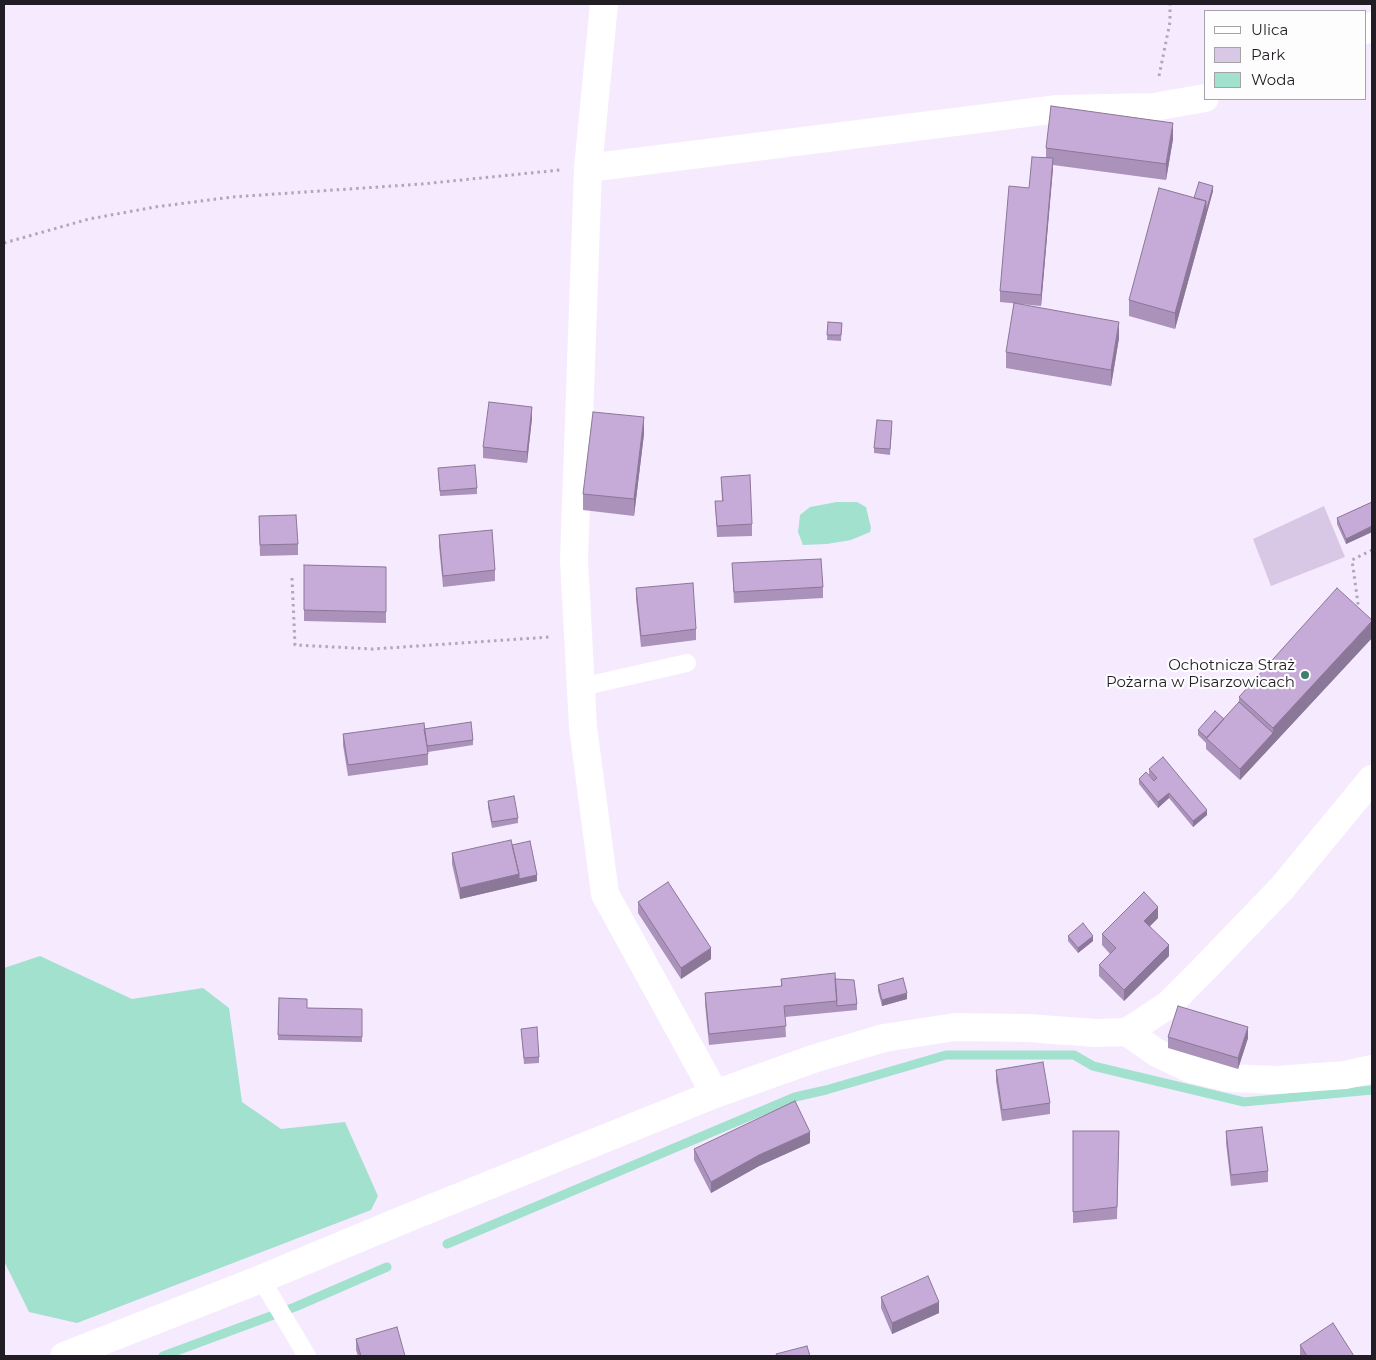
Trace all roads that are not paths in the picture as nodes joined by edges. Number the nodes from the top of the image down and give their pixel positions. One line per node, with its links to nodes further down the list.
1 (604, 4): 3 (street)
2 (1204, 98): 3 (street)
3 (588, 168): 5 (street)
4 (687, 663): 5 (lane)
5 (581, 687): 9 (street)
6 (1372, 779): 7 (street)
7 (1127, 1032): 8 (street); 9 (street)
8 (1372, 1069)
9 (715, 1094): 10 (street)
10 (261, 1279): 11 (street); 12 (lane)
11 (64, 1356)
12 (307, 1356)

